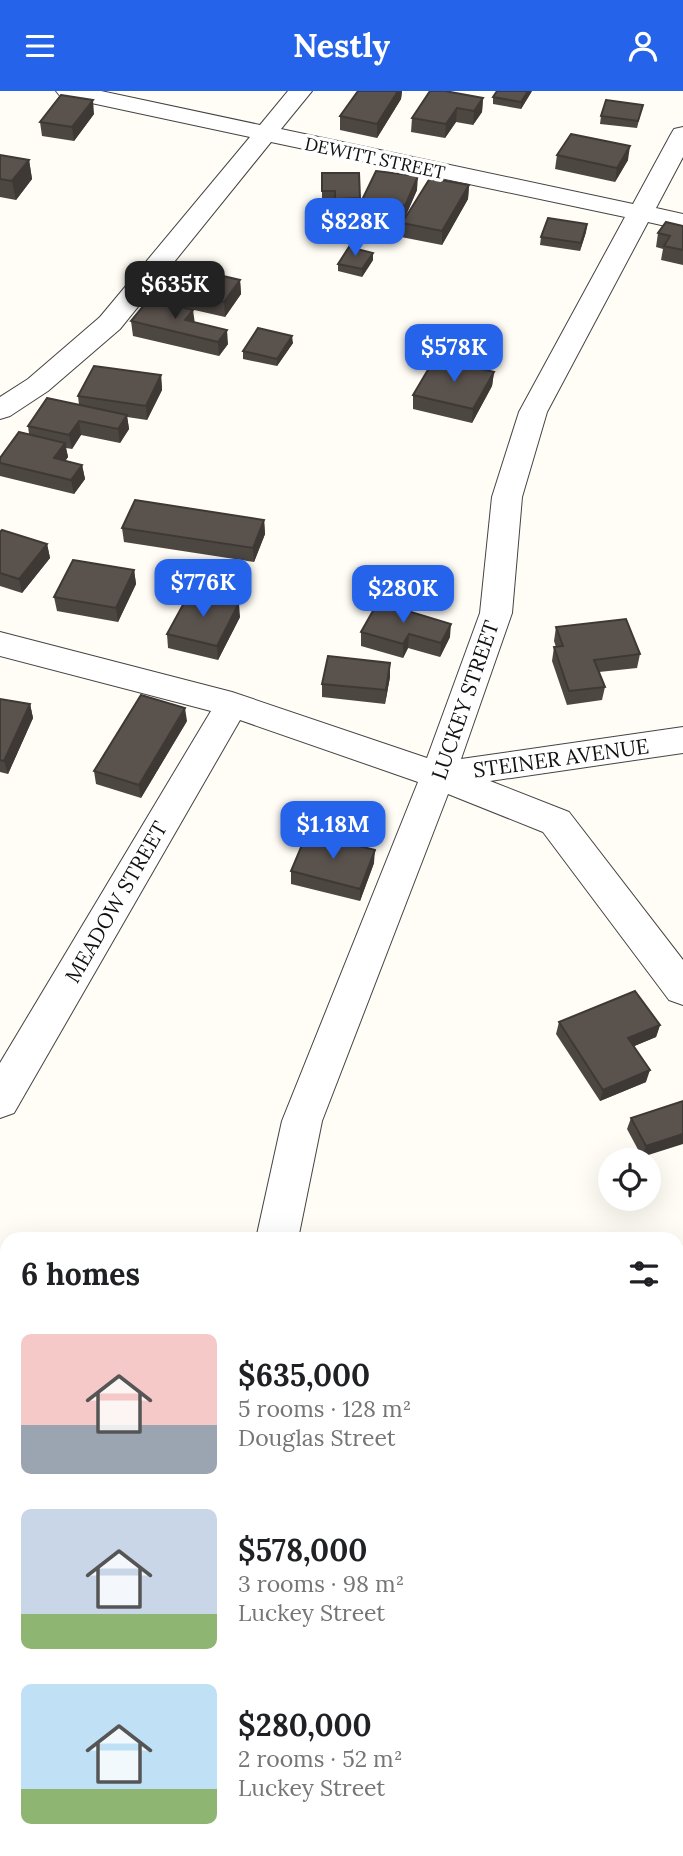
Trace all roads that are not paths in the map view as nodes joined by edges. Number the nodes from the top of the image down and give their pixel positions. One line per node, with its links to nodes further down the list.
1 (68, 91): 3 (street, DEWITT STREET)
2 (300, 91): 3 (street)
3 (263, 134): 5 (street, DEWITT STREET); 7 (street)
4 (683, 134): 5 (street, LUCKEY STREET)
5 (641, 213): 6 (street, DEWITT STREET); 11 (street, LUCKEY STREET)
6 (683, 222)
7 (0, 410)
8 (0, 645): 9 (street)
9 (232, 703): 11 (street); 13 (street, MEADOW STREET)
10 (683, 740): 11 (street, STEINER AVENUE)
11 (438, 775): 12 (street); 14 (street, LUCKEY STREET)
12 (683, 989)
13 (0, 1100)
14 (278, 1232)

